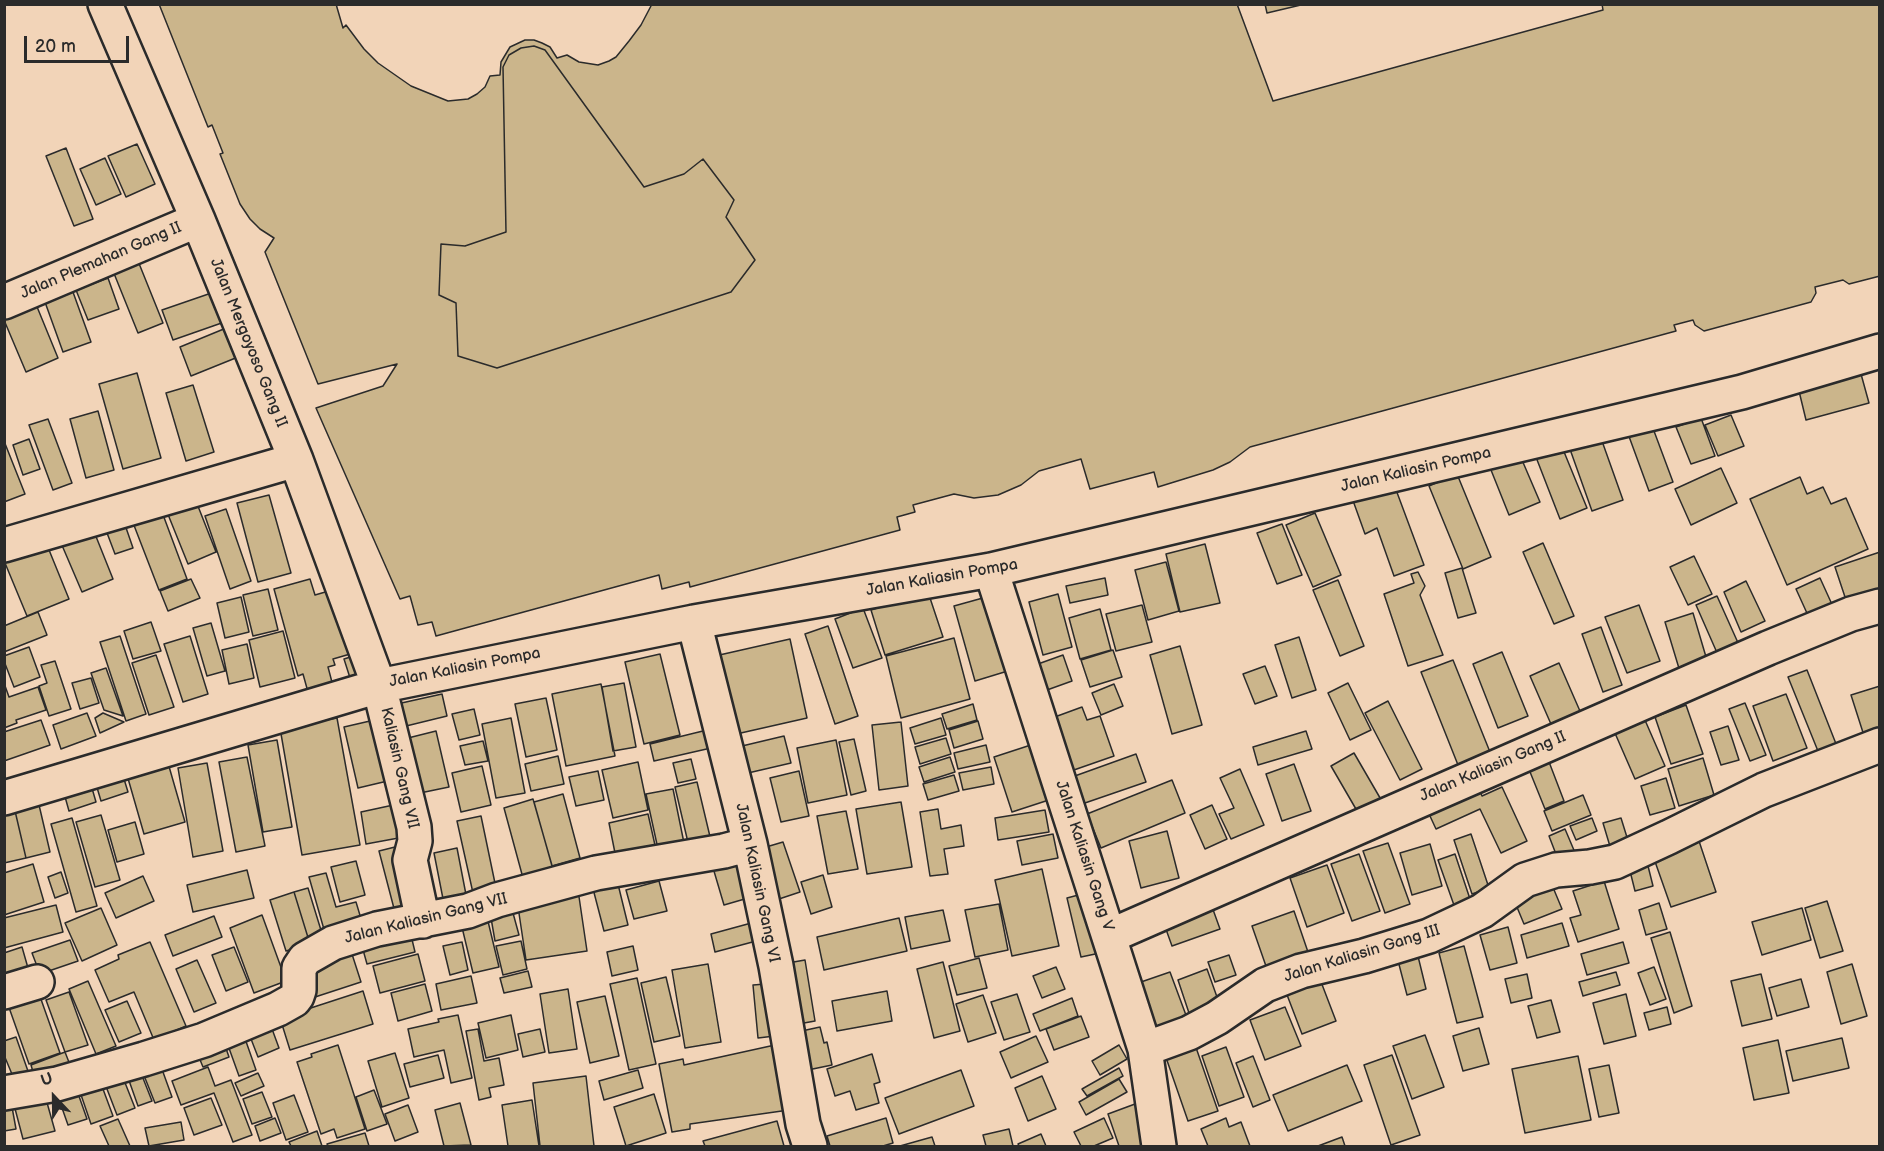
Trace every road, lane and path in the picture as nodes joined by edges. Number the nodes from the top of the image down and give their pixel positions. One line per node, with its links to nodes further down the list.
1 (105, 4): 2 (street, Jalan Mergoyoso Gang II)
2 (198, 220): 3 (street, Jalan Plemahan Gang II); 5 (street, Jalan Mergoyoso Gang II)
3 (4, 302)
4 (1880, 351): 7 (street, Jalan Kaliasin Pompa)
5 (296, 460): 6 (street); 10 (street, Jalan Mergoyoso Gang II)
6 (4, 545)
7 (991, 570): 9 (street, Jalan Kaliasin Pompa); 15 (street, Jalan Kaliasin Gang V)
8 (1880, 606): 15 (street, Jalan Kaliasin Gang II)
9 (694, 622): 10 (street, Jalan Kaliasin Pompa); 13 (street, Jalan Kaliasin Gang VI)
10 (379, 686): 12 (street, Jalan Kaliasin Pompa); 14 (street, Kaliasin Gang VII)
11 (1880, 745): 18 (street, Jalan Kaliasin Gang III)
12 (4, 798)
13 (750, 844): 14 (street, Jalan Kaliasin Gang VII); 20 (street, Jalan Kaliasin Gang VI)
14 (423, 921): 19 (street, Jalan Kaliasin Gang VII)
15 (1110, 936): 18 (street, Jalan Kaliasin Gang V)
16 (37, 982): 17 (street)
17 (4, 992)
18 (1145, 1049): 21 (street, Jalan Kaliasin Gang V)
19 (4, 1093)
20 (810, 1146)
21 (1159, 1146)

